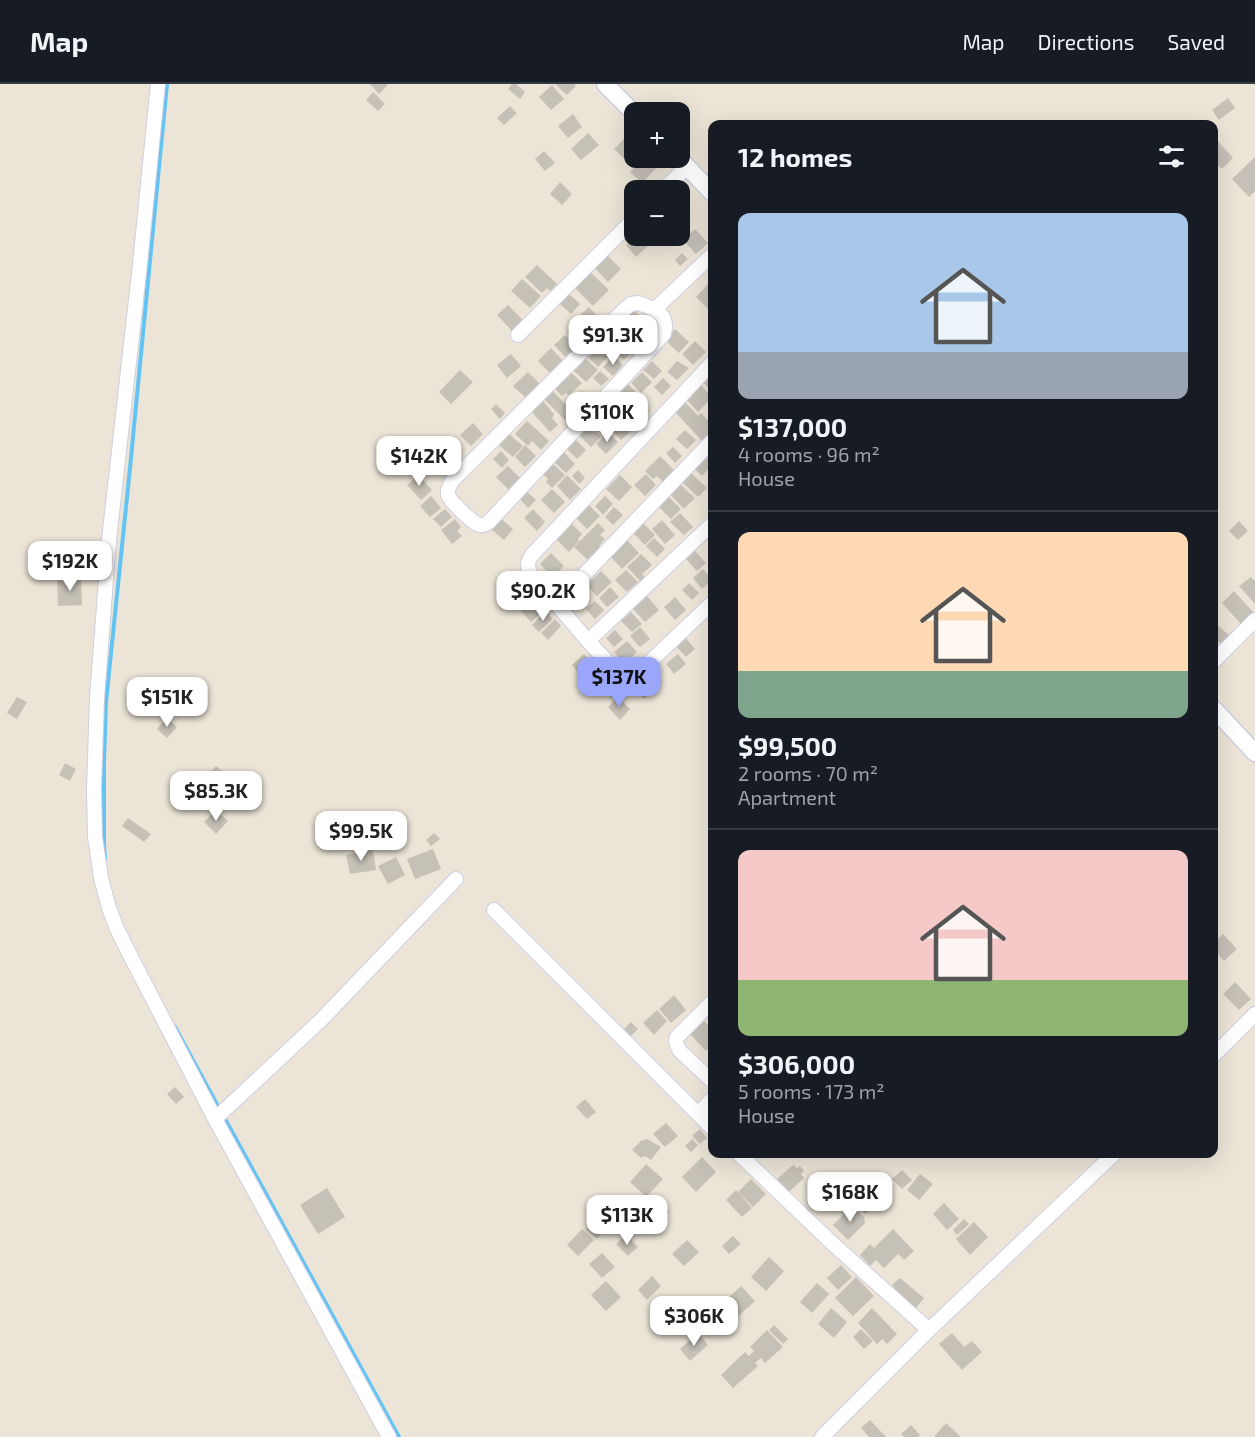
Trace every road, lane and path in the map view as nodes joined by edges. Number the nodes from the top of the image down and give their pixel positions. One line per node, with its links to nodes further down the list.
1 (158, 84): 28 (street)
2 (605, 84): 3 (street)
3 (624, 103)
4 (689, 168): 5 (street)
5 (708, 189)
6 (624, 229): 9 (street)
7 (708, 259): 8 (street)
8 (655, 309): 8 (street)
9 (518, 335)
10 (708, 367): 13 (street)
11 (708, 445): 13 (street)
12 (708, 528): 16 (street)
13 (556, 604): 16 (street)
14 (708, 607): 16 (street)
15 (1255, 620): 17 (street)
16 (588, 641)
17 (1218, 657)
18 (1218, 715): 19 (street)
19 (1255, 753)
20 (456, 879): 28 (street)
21 (494, 910): 27 (street)
22 (708, 1006): 25 (street)
23 (1255, 1014): 24 (street)
24 (1218, 1051)
25 (708, 1077)
26 (708, 1103): 27 (street)
27 (698, 1114): 29 (street)
28 (215, 1119): 33 (street)
29 (708, 1124)
30 (743, 1158): 32 (street)
31 (1109, 1158): 32 (street)
32 (929, 1330): 34 (street)
33 (389, 1437)
34 (822, 1437)

